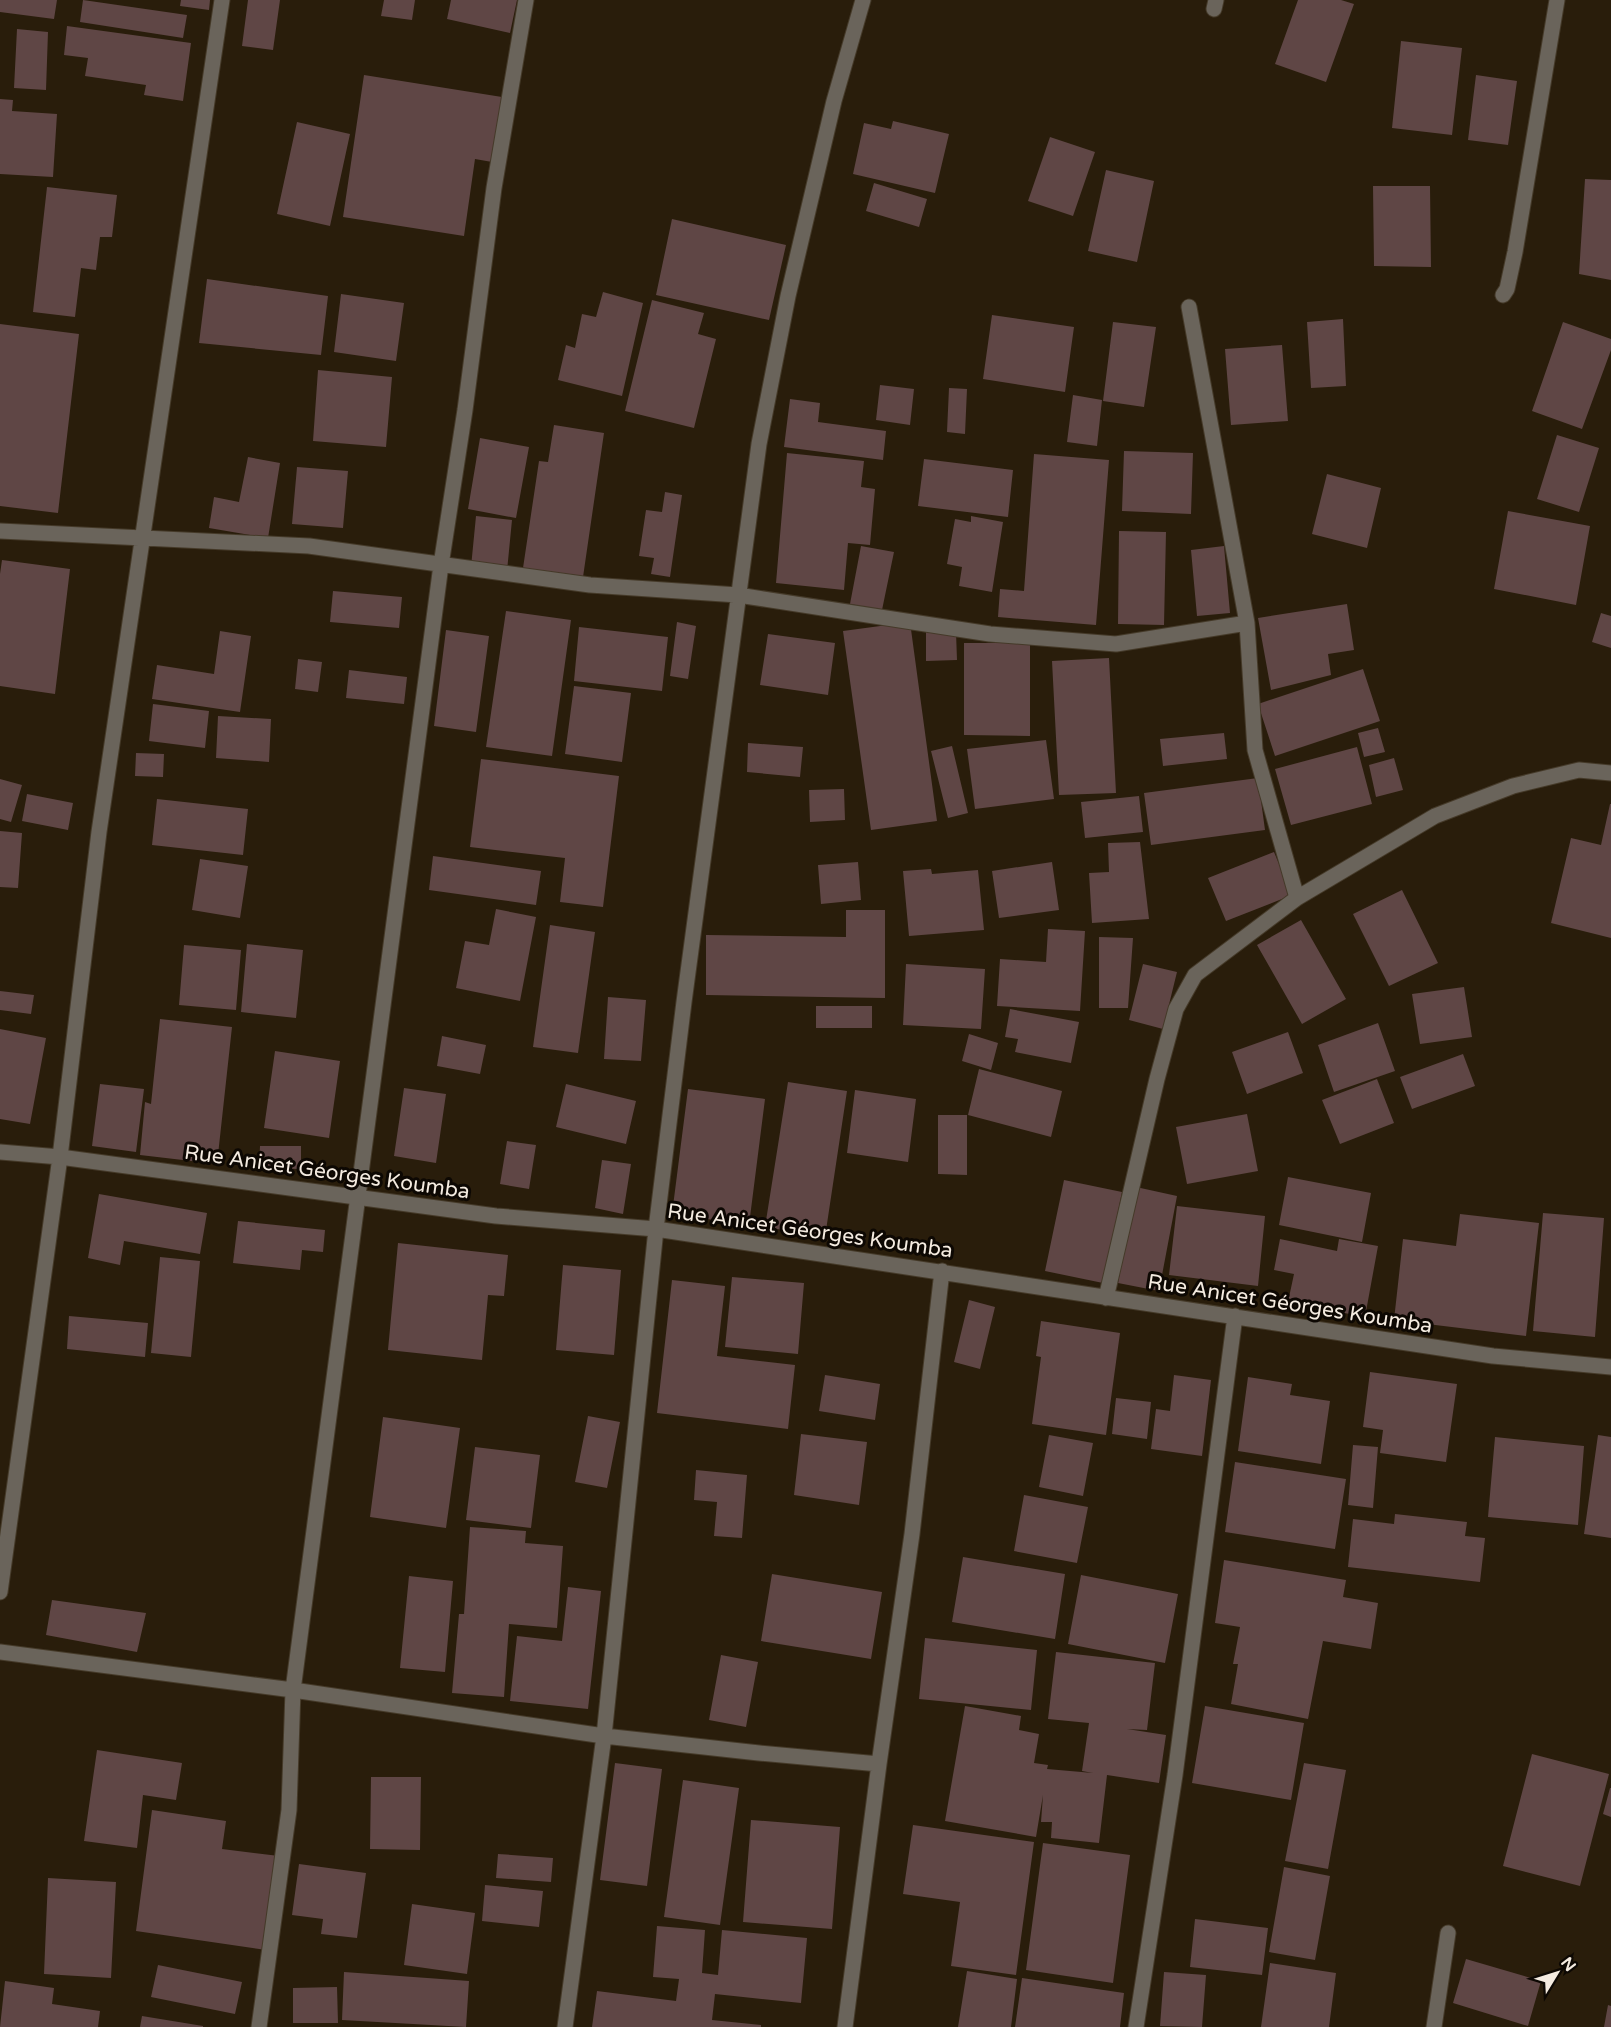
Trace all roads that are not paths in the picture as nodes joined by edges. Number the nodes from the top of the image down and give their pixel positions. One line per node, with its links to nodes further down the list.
1 (222, 0): 8 (street)
2 (526, 0): 9 (street)
3 (863, 0): 10 (street)
4 (1557, 0): 5 (street)
5 (1503, 295)
6 (1189, 307): 11 (street)
7 (0, 531): 8 (street)
8 (142, 537): 9 (street); 15 (street)
9 (441, 565): 10 (street); 16 (street)
10 (738, 595): 11 (street); 17 (street)
11 (1247, 623): 13 (street)
12 (1611, 773): 13 (street)
13 (1297, 898): 19 (street)
14 (0, 1152): 15 (street, Rue Anicet Géorges Koumba)
15 (60, 1157): 16 (street, Rue Anicet Géorges Koumba); 22 (street)
16 (358, 1198): 17 (street, Rue Anicet Géorges Koumba); 24 (street)
17 (656, 1229): 18 (street, Rue Anicet Géorges Koumba); 25 (street)
18 (942, 1271): 19 (street, Rue Anicet Géorges Koumba); 26 (street)
19 (1106, 1298): 20 (street, Rue Anicet Géorges Koumba)
20 (1235, 1316): 21 (street, Rue Anicet Géorges Koumba); 31 (street)
21 (1611, 1367)
22 (0, 1592)
23 (0, 1652): 24 (street)
24 (293, 1690): 25 (street); 28 (street)
25 (604, 1736): 26 (street); 29 (street)
26 (879, 1764): 30 (street)
27 (1448, 1934): 32 (street)
28 (259, 2027)
29 (565, 2027)
30 (845, 2027)
31 (1136, 2027)
32 (1434, 2027)

